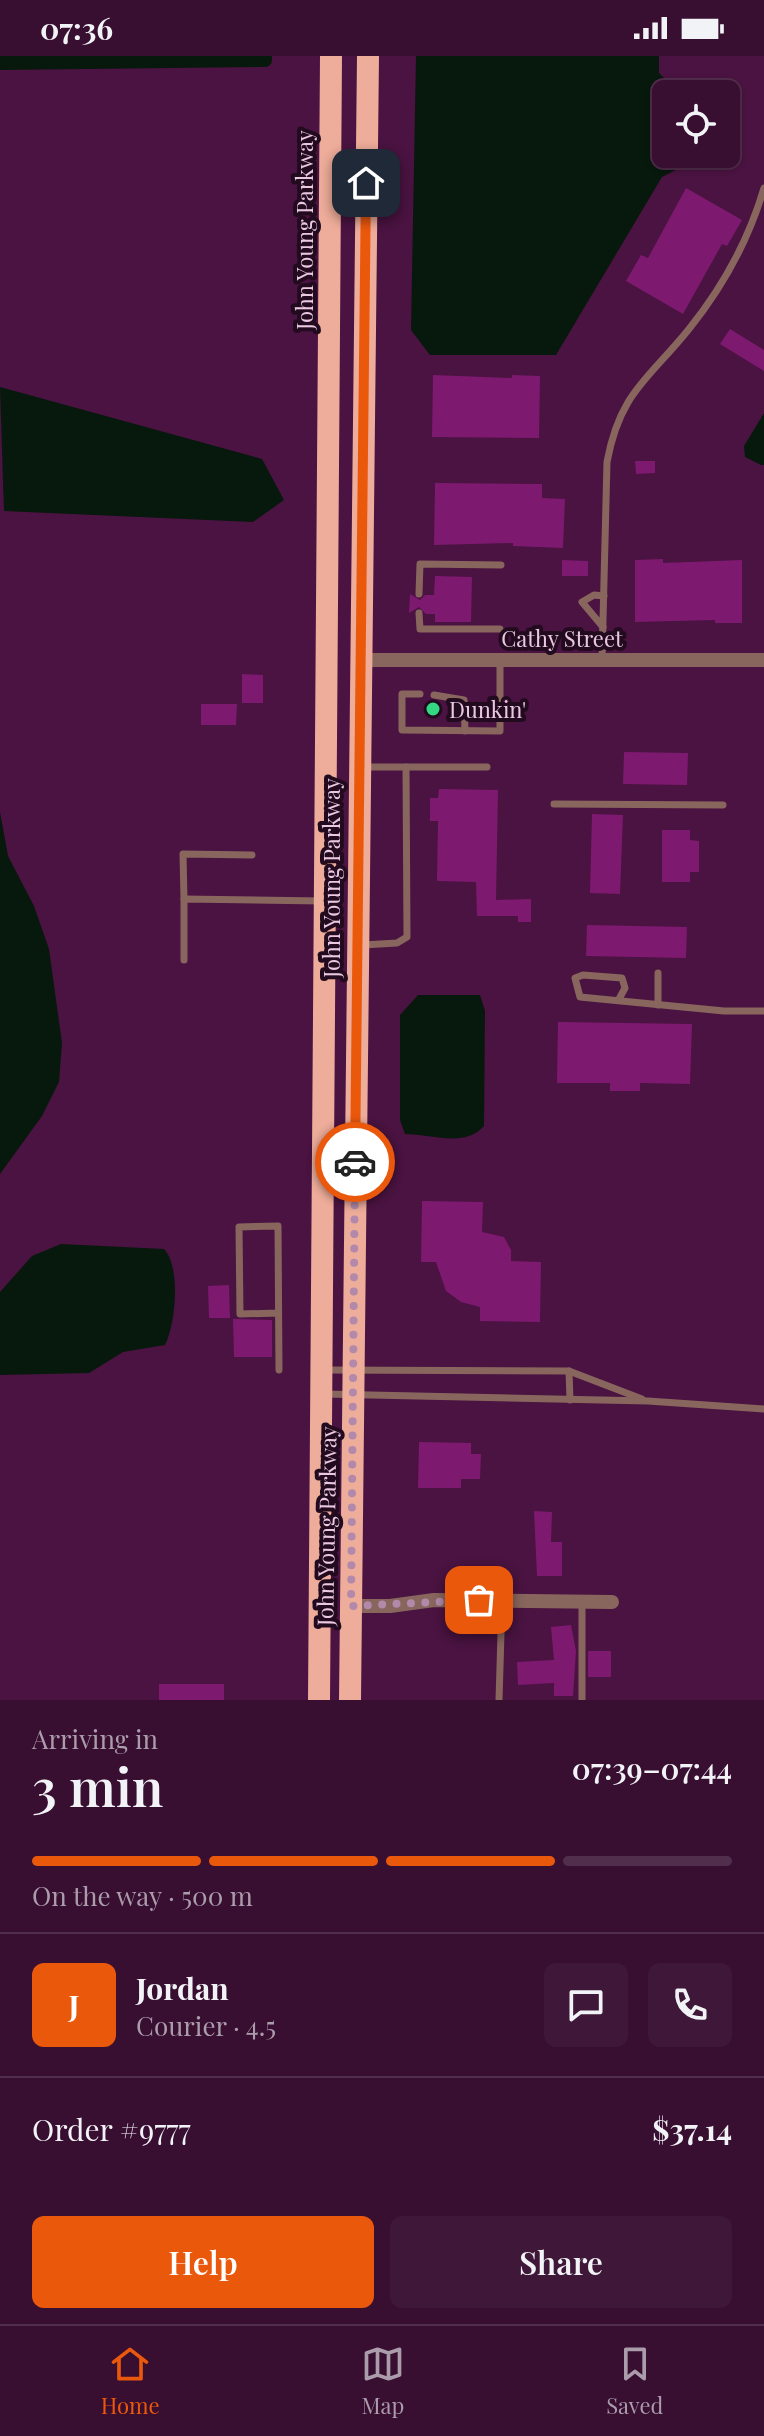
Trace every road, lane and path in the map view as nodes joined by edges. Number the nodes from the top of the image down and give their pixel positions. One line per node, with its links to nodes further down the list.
1 (331, 56): 5 (highway, John Young Parkway)
2 (368, 56): 11 (highway, John Young Parkway)
3 (764, 188): 7 (lane)
4 (501, 565): 6 (lane)
5 (328, 571): 11 (highway); 25 (highway, John Young Parkway)
6 (419, 594)
7 (604, 596): 9 (lane); 9 (lane)
8 (419, 613): 10 (lane)
9 (603, 628): 13 (lane)
10 (500, 629)
11 (359, 660): 12 (street, Cathy Street); 18 (highway, John Young Parkway)
12 (500, 660): 13 (street, Cathy Street); 17 (lane)
13 (602, 660): 14 (street, Cathy Street)
14 (764, 660)
15 (420, 694): 17 (lane)
16 (434, 695): 17 (lane)
17 (465, 731)
18 (358, 767): 19 (lane); 26 (highway, John Young Parkway)
19 (406, 767): 20 (lane); 26 (lane)
20 (487, 767)
21 (554, 804): 22 (lane)
22 (723, 805)
23 (252, 855): 24 (lane)
24 (184, 899): 25 (lane); 27 (lane)
25 (326, 901): 34 (highway, John Young Parkway)
26 (357, 944): 35 (highway, John Young Parkway)
27 (184, 960)
28 (658, 973): 30 (lane)
29 (619, 999): 29 (lane); 30 (lane)
30 (658, 1005): 31 (lane)
31 (764, 1011)
32 (278, 1313): 32 (lane); 33 (lane)
33 (279, 1370)
34 (322, 1370): 35 (lane); 37 (highway, John Young Parkway)
35 (353, 1370): 36 (lane); 38 (highway, John Young Parkway)
36 (569, 1371): 39 (lane); 40 (lane)
37 (322, 1394): 38 (lane); 46 (highway, John Young Parkway)
38 (353, 1395): 39 (lane); 45 (highway, John Young Parkway)
39 (570, 1400): 40 (lane)
40 (648, 1401): 41 (lane)
41 (764, 1409)
42 (502, 1600): 43 (street); 45 (street); 48 (lane)
43 (582, 1601): 44 (street); 49 (lane)
44 (612, 1602)
45 (351, 1606): 47 (highway, John Young Parkway)
46 (319, 1700)
47 (350, 1700)
48 (499, 1700)
49 (582, 1700)

